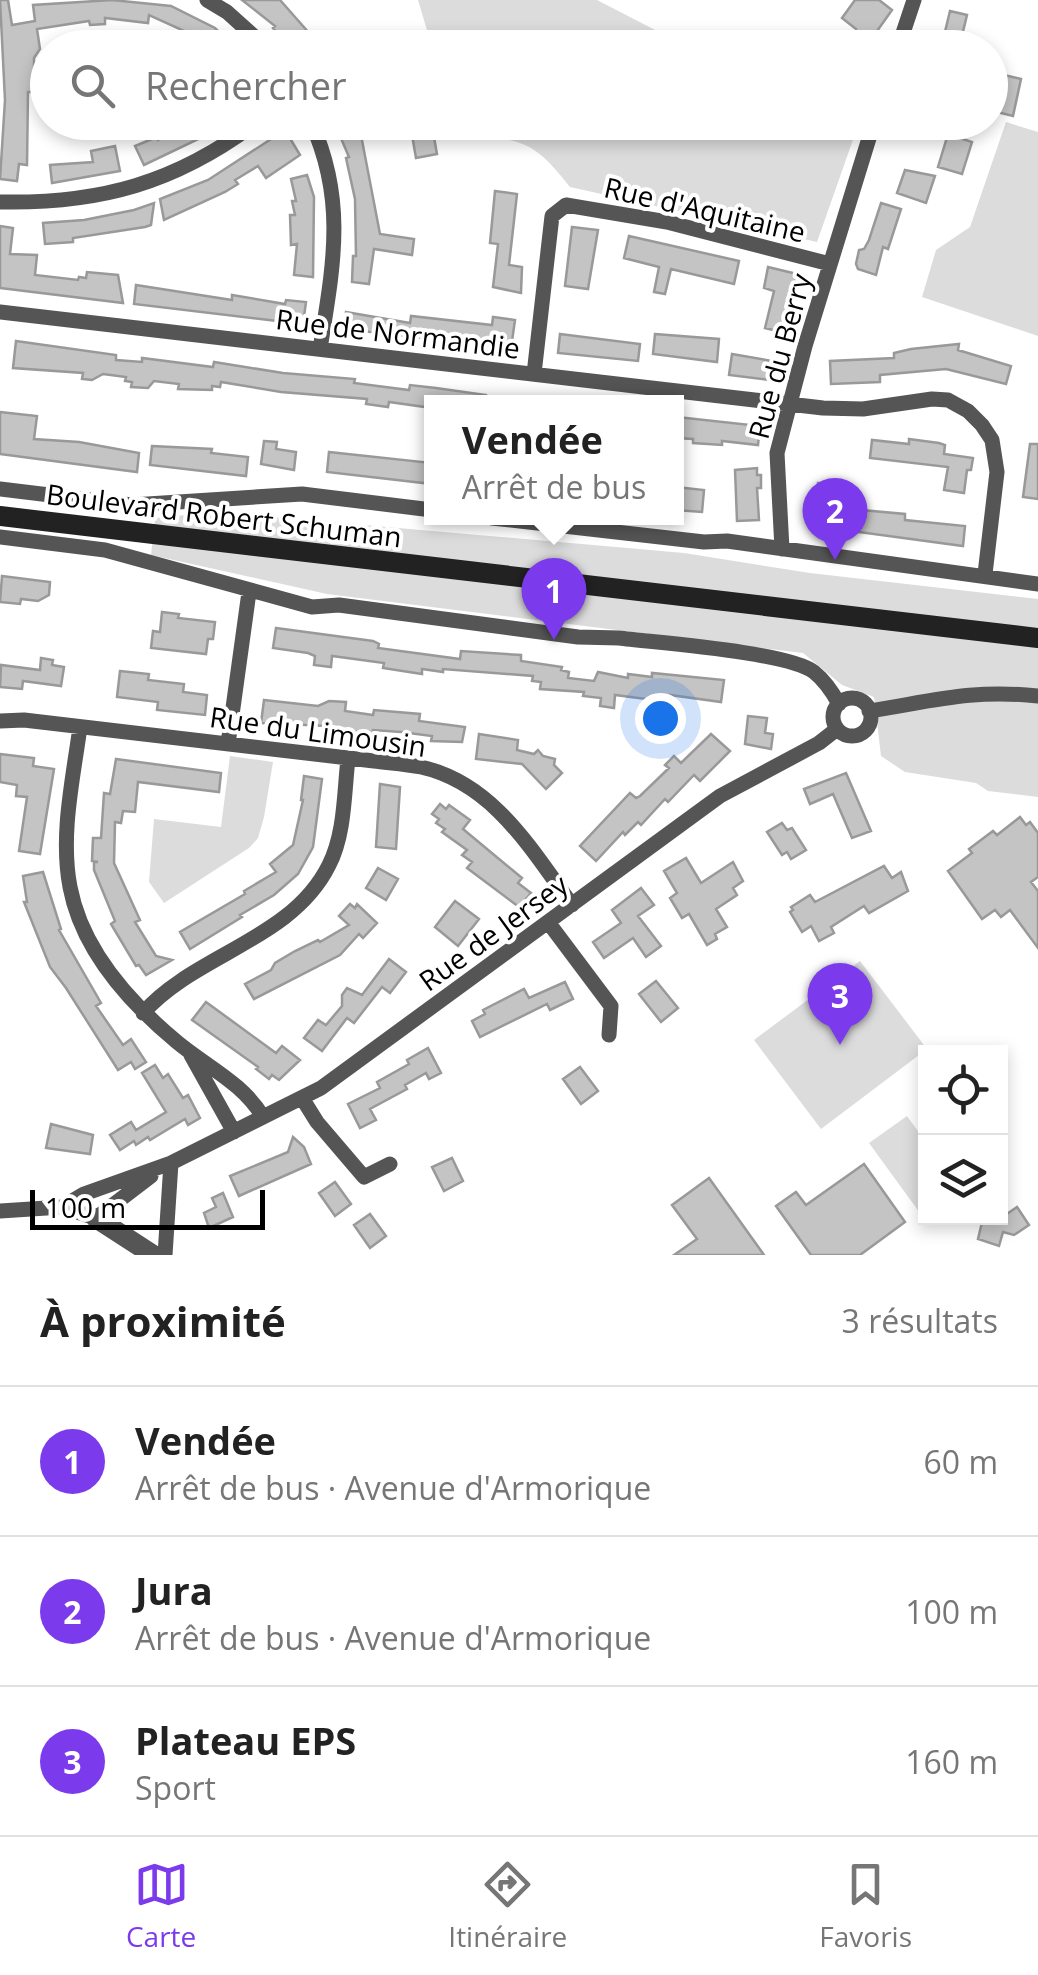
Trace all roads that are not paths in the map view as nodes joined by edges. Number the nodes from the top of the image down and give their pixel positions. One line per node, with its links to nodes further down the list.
1 (207, 0): 3 (street)
2 (914, 0): 4 (street)
3 (246, 30)
4 (904, 30)
5 (229, 140): 8 (street)
6 (318, 140): 11 (street)
7 (868, 140): 9 (street, Rue du Berry)
8 (0, 202)
9 (830, 264): 12 (street, Rue d'Aquitaine); 13 (street, Rue du Berry)
10 (0, 312): 11 (street, Rue de Normandie)
11 (320, 349): 12 (street, Rue de Normandie)
12 (534, 374): 13 (street, Rue de Normandie)
13 (790, 404): 19 (street, Rue du Berry); 20 (street, Rue de Normandie)
14 (0, 489): 15 (street)
15 (424, 509)
16 (0, 516): 23 (main road, Boulevard Robert Schuman)
17 (557, 525): 19 (street)
18 (0, 537): 22 (street)
19 (782, 549): 20 (street)
20 (986, 574): 21 (street)
21 (1038, 584)
22 (248, 592): 25 (street); 30 (street)
23 (1038, 638)
24 (1038, 696): 26 (street)
25 (839, 704): 26 (street); 29 (street)
26 (869, 711): 29 (street)
27 (0, 721): 28 (street, Rue du Limousin)
28 (80, 727): 30 (street, Rue du Limousin); 34 (street)
29 (837, 729): 32 (street, Rue de Jersey)
30 (228, 744): 31 (street, Rue du Limousin)
31 (348, 759): 32 (street, Rue du Limousin); 34 (street)
32 (572, 905): 33 (street, Rue de Jersey)
33 (548, 922): 35 (street); 37 (street, Rue de Jersey)
34 (143, 1013): 36 (street)
35 (609, 1034)
36 (189, 1052): 38 (street); 39 (street)
37 (302, 1098): 38 (street, Rue de Jersey); 41 (street)
38 (263, 1117): 39 (street, Rue de Jersey)
39 (234, 1132): 40 (street, Rue de Jersey)
40 (171, 1163): 42 (street, Rue de Jersey); 44 (street, Rue de Jersey); 46 (street)
41 (390, 1164)
42 (62, 1207): 43 (street, Rue de Jersey); 44 (street, Rue de Jersey)
43 (0, 1211)
44 (96, 1218): 45 (street)
45 (153, 1255)
46 (165, 1255)

